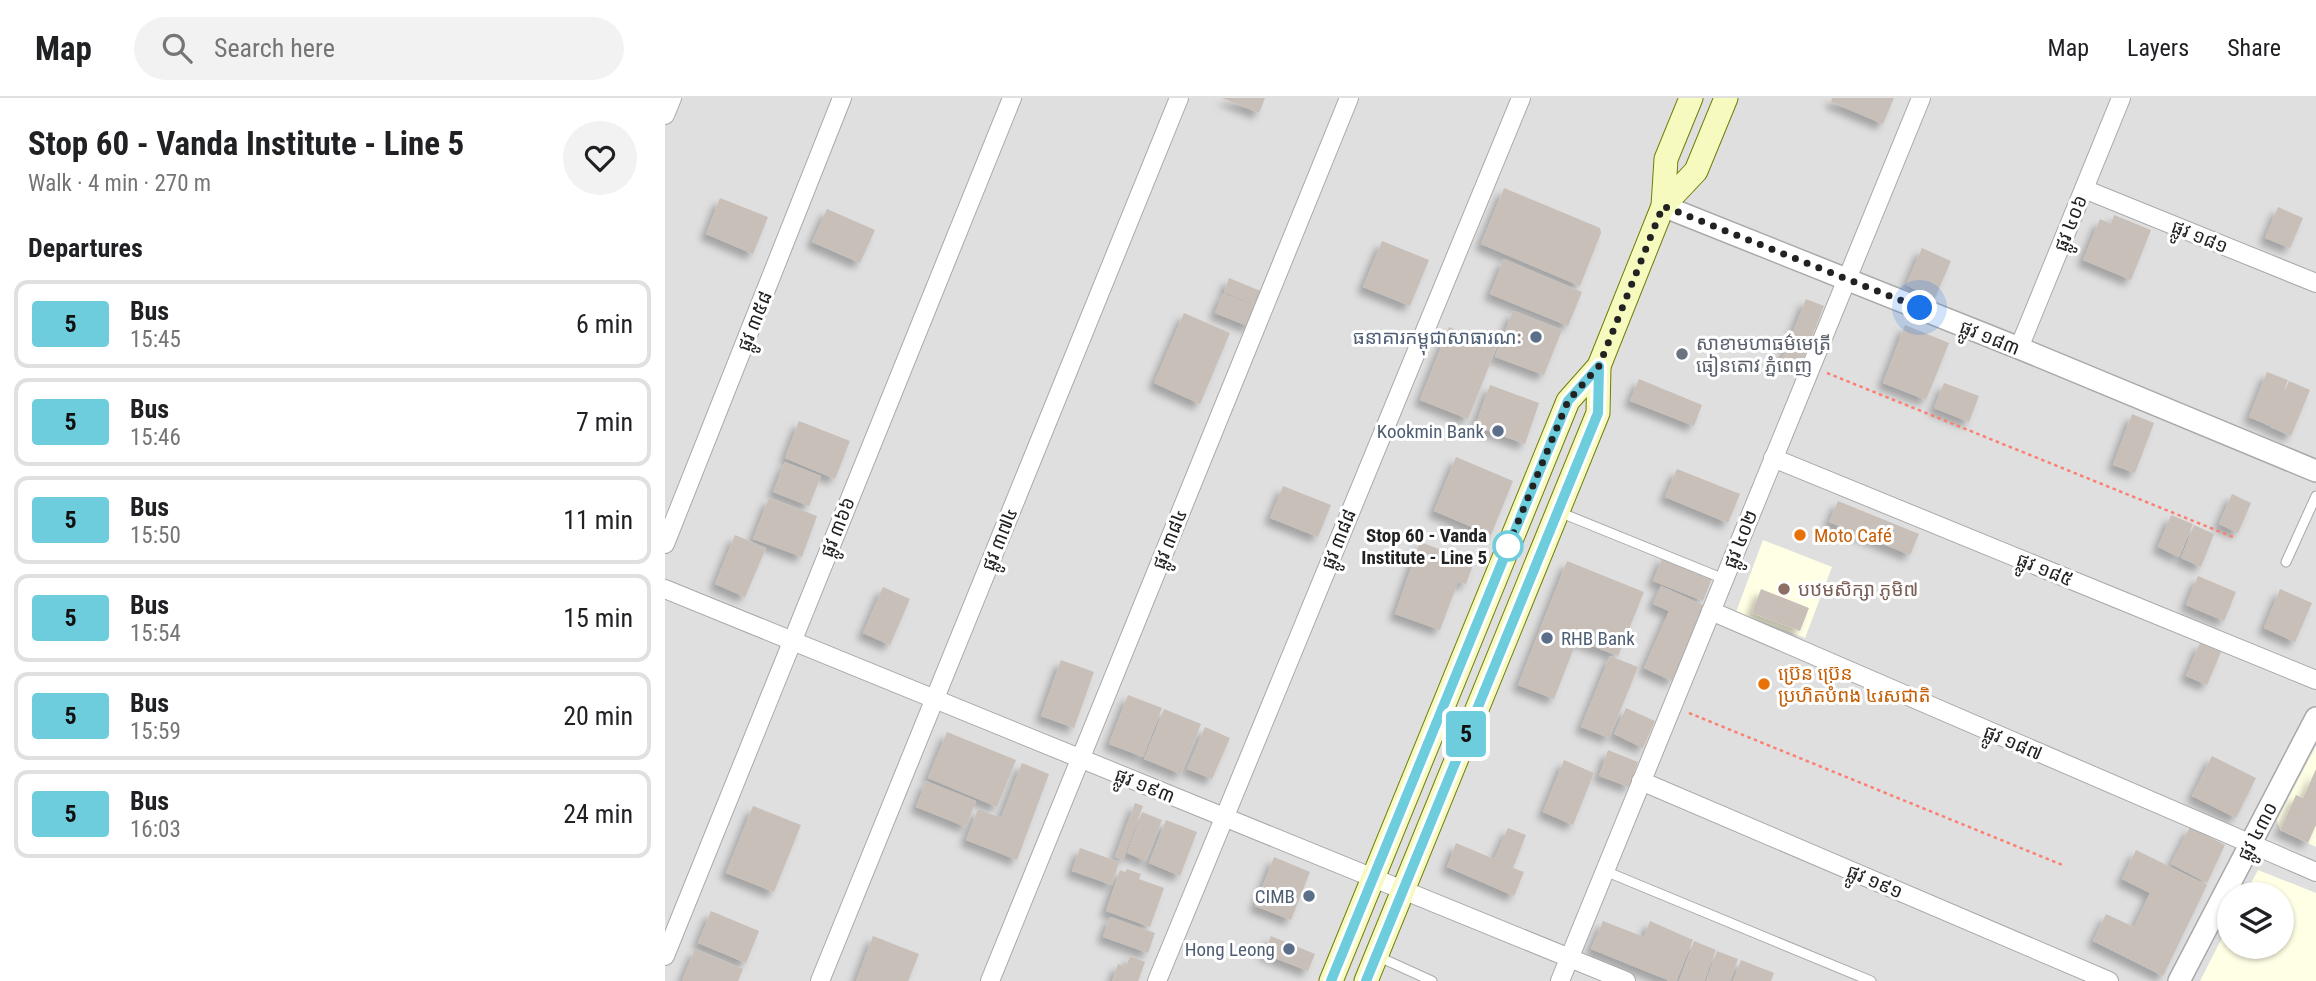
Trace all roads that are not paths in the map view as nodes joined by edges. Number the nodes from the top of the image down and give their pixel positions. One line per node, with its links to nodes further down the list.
1 (672, 98): 11 (street)
2 (842, 98): 22 (street, ផ្លូវ ៣៥៨)
3 (1012, 98): 27 (street, ផ្លូវ ៣៦៦)
4 (1179, 98): 29 (street, ផ្លូវ ៣៧៤)
5 (1349, 98): 31 (street, ផ្លូវ ៣៨៤)
6 (1521, 98): 33 (street, ផ្លូវ ៣៨៨)
7 (1691, 98): 13 (main road)
8 (1726, 98): 13 (main road)
9 (1920, 98): 14 (street, ផ្លូវ ៤០២)
10 (2121, 98): 12 (street, ផ្លូវ ៤០៦)
11 (665, 116)
12 (2084, 189): 15 (street, ផ្លូវ ១៨១); 16 (street, ផ្លូវ ៤០៦)
13 (1663, 206): 14 (street, ផ្លូវ ១៨៣); 17 (main road)
14 (1846, 278): 16 (street, ផ្លូវ ១៨៣); 18 (street, ផ្លូវ ៤០២)
15 (2316, 283)
16 (2019, 348): 19 (street, ផ្លូវ ១៨៣)
17 (1599, 366): 21 (main road); 37 (main road)
18 (1773, 458): 24 (street, ផ្លូវ ៤០២); 28 (street, ផ្លូវ ១៨៥)
19 (2316, 471)
20 (2316, 496): 23 (lane)
21 (1557, 511): 24 (lane); 38 (main road)
22 (665, 544)
23 (2286, 562)
24 (1724, 579): 26 (street, ផ្លូវ ៤០២)
25 (665, 589): 27 (street, ផ្លូវ ១៩៣)
26 (1711, 611): 32 (street, ផ្លូវ ៤០២); 34 (street, ផ្លូវ ១៨៧)
27 (791, 640): 29 (street, ផ្លូវ ១៩៣); 39 (street, ផ្លូវ ៣៦៦)
28 (2316, 680)
29 (934, 699): 31 (street, ផ្លូវ ១៩៣); 42 (street, ផ្លូវ ៣៧៤)
30 (2316, 718): 34 (street, ផ្លូវ ៤៣០)
31 (1080, 758): 33 (street, ផ្លូវ ១៩៣); 43 (street, ផ្លូវ ៣៨៤)
32 (1641, 781): 35 (street, ផ្លូវ ៤០២); 51 (street, ផ្លូវ ១៩១)
33 (1223, 817): 37 (street, ផ្លូវ ១៩៣); 44 (street, ផ្លូវ ៣៨៨)
34 (2250, 845): 36 (street, ផ្លូវ ១៨៧); 52 (street, ផ្លូវ ៤៣០)
35 (1605, 872): 41 (street, ផ្លូវ ៤០២); 50 (lane)
36 (2316, 872)
37 (1373, 877): 38 (street, ផ្លូវ ១៩៣); 45 (main road)
38 (1403, 890): 40 (main road); 41 (street, ផ្លូវ ១៩៣)
39 (665, 956)
40 (1377, 956): 46 (main road); 47 (lane)
41 (1569, 958): 48 (street, ផ្លូវ ៤០២); 49 (street, ផ្លូវ ១៩៣)
42 (820, 981)
43 (990, 981)
44 (1157, 981)
45 (1331, 981)
46 (1366, 981)
47 (1432, 981)
48 (1560, 981)
49 (1626, 981)
50 (1871, 981)
51 (2109, 981)
52 (2179, 981)

